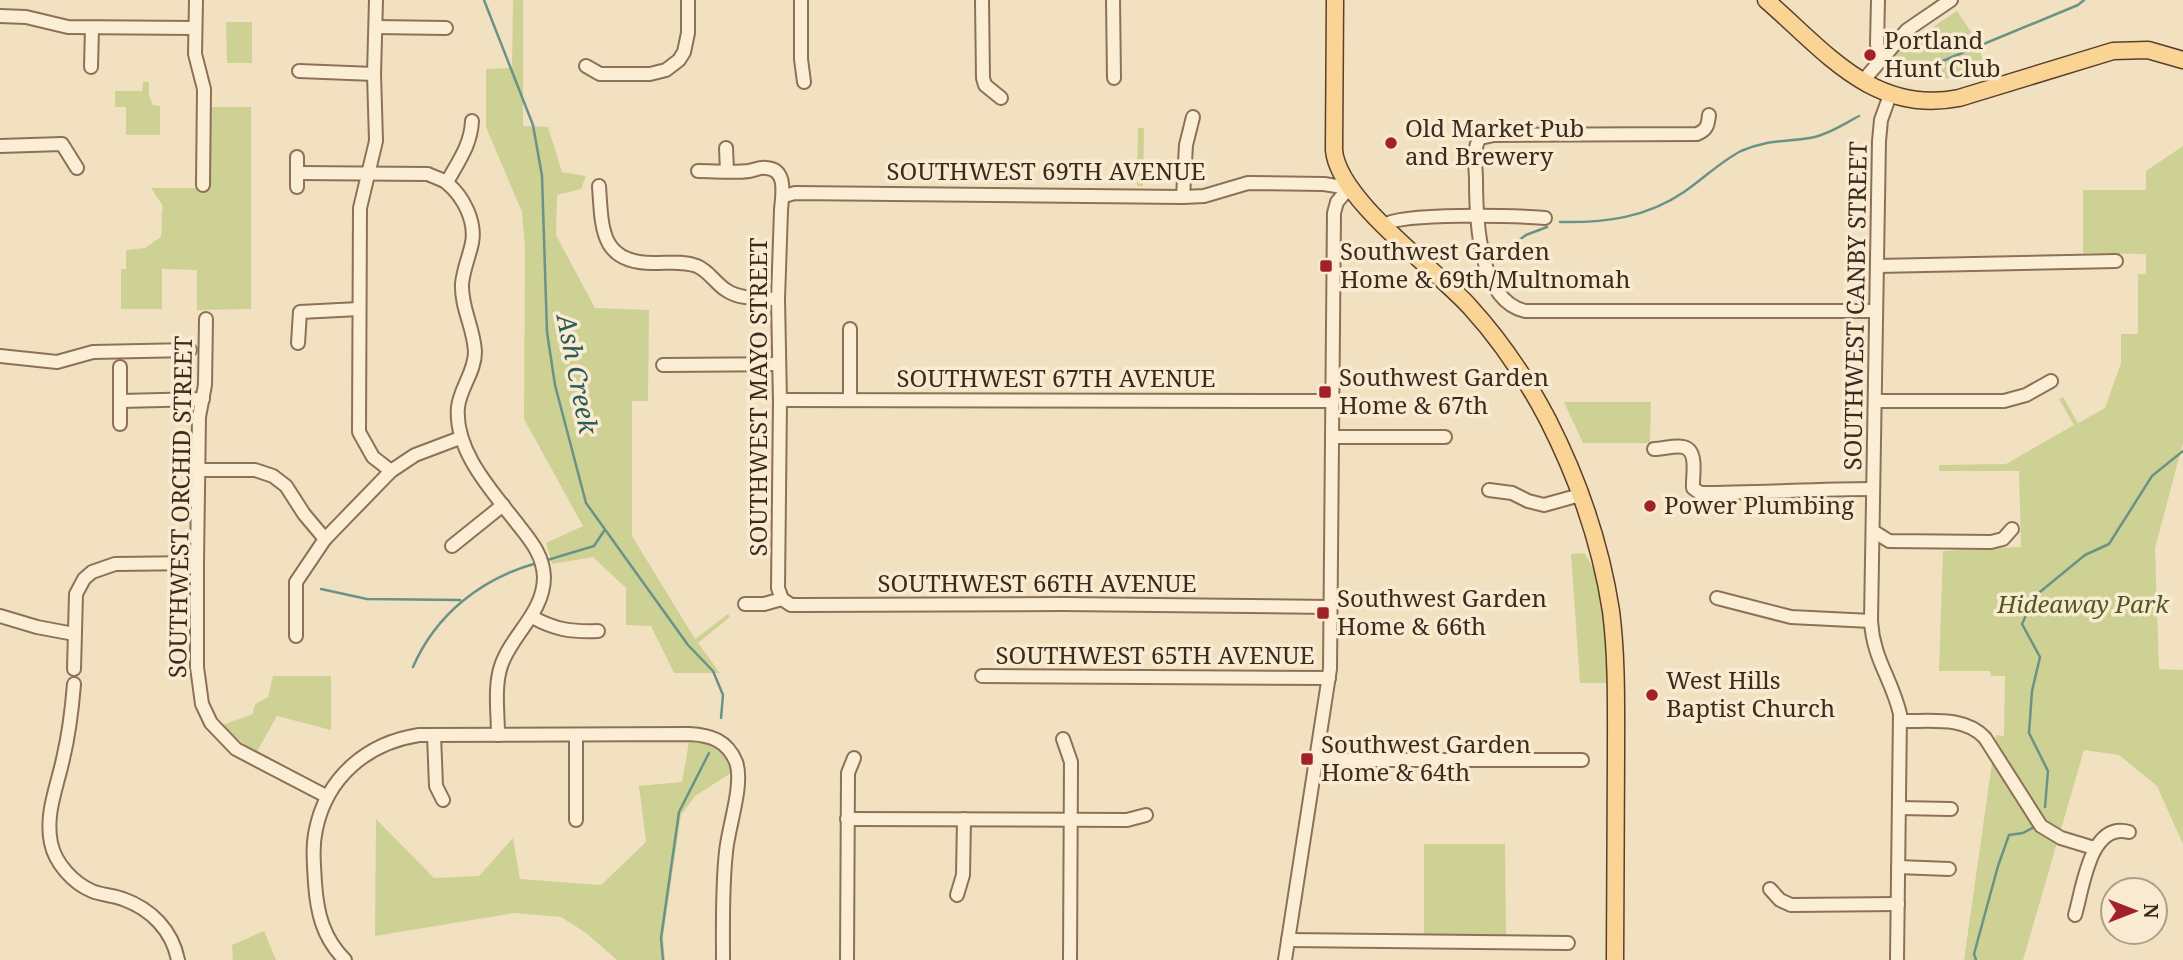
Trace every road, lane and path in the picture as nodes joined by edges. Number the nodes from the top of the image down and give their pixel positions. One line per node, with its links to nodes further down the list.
1 (196, 0): 14 (street)
2 (376, 0): 13 (street)
3 (688, 0): 18 (street)
4 (801, 0): 23 (street)
5 (982, 0): 26 (street)
6 (1112, 0): 22 (street)
7 (1335, 0): 42 (main road)
8 (1766, 0): 24 (main road)
9 (1878, 0): 16 (street)
10 (1951, 0): 16 (street)
11 (0, 16): 12 (street)
12 (92, 27): 14 (street); 19 (street)
13 (376, 27): 15 (street); 21 (street)
14 (195, 28): 39 (street)
15 (446, 28)
16 (1880, 59): 24 (street)
17 (2183, 60): 25 (main road)
18 (586, 66)
19 (91, 67)
20 (299, 71): 21 (street)
21 (374, 74): 37 (street)
22 (1114, 78)
23 (804, 82)
24 (1861, 82): 25 (main road)
25 (1890, 95): 49 (street, SOUTHWEST CANBY STREET)
26 (1001, 99)
27 (1709, 115): 45 (street)
28 (1193, 117): 44 (street)
29 (471, 121): 38 (street)
30 (0, 146): 33 (street)
31 (726, 148): 35 (street)
32 (297, 157): 36 (street)
33 (77, 168)
34 (698, 171): 35 (street)
35 (727, 171): 43 (street)
36 (298, 173): 37 (street); 41 (street)
37 (367, 174): 38 (street); 51 (street)
38 (447, 182): 71 (street)
39 (202, 185)
40 (599, 186): 50 (street)
41 (298, 187)
42 (1349, 188): 44 (street, SOUTHWEST 69TH AVENUE); 47 (main road); 66 (street)
43 (784, 196): 44 (street, SOUTHWEST 69TH AVENUE); 50 (street, SOUTHWEST MAYO STREET)
44 (1183, 197)
45 (1476, 218): 46 (street); 47 (street); 52 (street)
46 (1545, 218)
47 (1384, 225): 77 (main road)
48 (2116, 261): 49 (street)
49 (1877, 265): 52 (street, SOUTHWEST CANBY STREET)
50 (779, 299): 58 (street, SOUTHWEST MAYO STREET)
51 (359, 309): 55 (street); 74 (street)
52 (1877, 312): 67 (street, SOUTHWEST CANBY STREET)
53 (205, 319): 62 (street, SOUTHWEST ORCHID STREET)
54 (850, 329): 64 (street)
55 (298, 343)
56 (190, 350): 57 (street)
57 (0, 356)
58 (779, 364): 59 (street); 63 (street, SOUTHWEST MAYO STREET)
59 (663, 365)
60 (120, 367): 65 (street)
61 (2051, 381): 67 (street)
62 (202, 399): 65 (street); 73 (street, SOUTHWEST ORCHID STREET)
63 (780, 400): 64 (street, SOUTHWEST 67TH AVENUE); 85 (street, SOUTHWEST MAYO STREET)
64 (850, 400): 66 (street, SOUTHWEST 67TH AVENUE)
65 (120, 401): 68 (street)
66 (1333, 401): 69 (street)
67 (1877, 401): 75 (street, SOUTHWEST CANBY STREET)
68 (120, 424)
69 (1332, 437): 70 (street); 87 (street)
70 (1445, 437)
71 (460, 438): 74 (street); 78 (street)
72 (1654, 449): 75 (street)
73 (199, 470): 81 (street); 83 (street, SOUTHWEST ORCHID STREET)
74 (391, 471): 81 (street)
75 (1874, 489): 80 (street, SOUTHWEST CANBY STREET)
76 (1489, 490): 77 (street)
77 (1580, 495): 131 (main road)
78 (503, 505): 82 (street); 89 (street)
79 (2012, 529): 80 (street)
80 (1873, 531): 90 (street, SOUTHWEST CANBY STREET)
81 (325, 539): 93 (street)
82 (452, 546)
83 (197, 563): 92 (street); 106 (street, SOUTHWEST ORCHID STREET)
84 (1717, 598): 90 (street)
85 (782, 599): 86 (street, SOUTHWEST 66TH AVENUE); 87 (street, SOUTHWEST 66TH AVENUE)
86 (745, 604)
87 (1331, 607): 96 (street)
88 (0, 616): 92 (street)
89 (532, 617): 91 (street); 100 (street)
90 (1871, 621): 98 (street, SOUTHWEST CANBY STREET)
91 (598, 631)
92 (74, 634): 94 (street)
93 (296, 636)
94 (74, 669)
95 (982, 676): 96 (street, SOUTHWEST 65TH AVENUE)
96 (1329, 678): 104 (street)
97 (74, 684): 125 (street)
98 (1900, 722): 108 (street, SOUTHWEST CANBY STREET); 116 (street)
99 (434, 735): 100 (street); 106 (street); 107 (street)
100 (498, 735): 101 (street)
101 (576, 735): 114 (street); 127 (street)
102 (1063, 739): 113 (street)
103 (854, 758): 111 (street)
104 (1316, 760): 105 (street); 123 (street)
105 (1582, 760)
106 (326, 796): 126 (street)
107 (443, 800)
108 (1899, 808): 109 (street); 117 (street, SOUTHWEST CANBY STREET)
109 (1951, 809)
110 (1146, 815): 113 (street)
111 (847, 819): 112 (street); 128 (street)
112 (964, 819): 113 (street); 120 (street)
113 (1072, 819): 129 (street)
114 (576, 820)
115 (2129, 832): 116 (street)
116 (2094, 848): 122 (street)
117 (1898, 867): 118 (street); 121 (street, SOUTHWEST CANBY STREET)
118 (1948, 869)
119 (1770, 889): 121 (street)
120 (957, 895)
121 (1898, 904): 132 (street, SOUTHWEST CANBY STREET)
122 (2075, 915)
123 (1288, 940): 124 (street); 130 (street)
124 (1568, 943)
125 (178, 960)
126 (345, 960)
127 (723, 960)
128 (847, 960)
129 (1070, 960)
130 (1285, 960)
131 (1615, 960)
132 (1897, 960)

